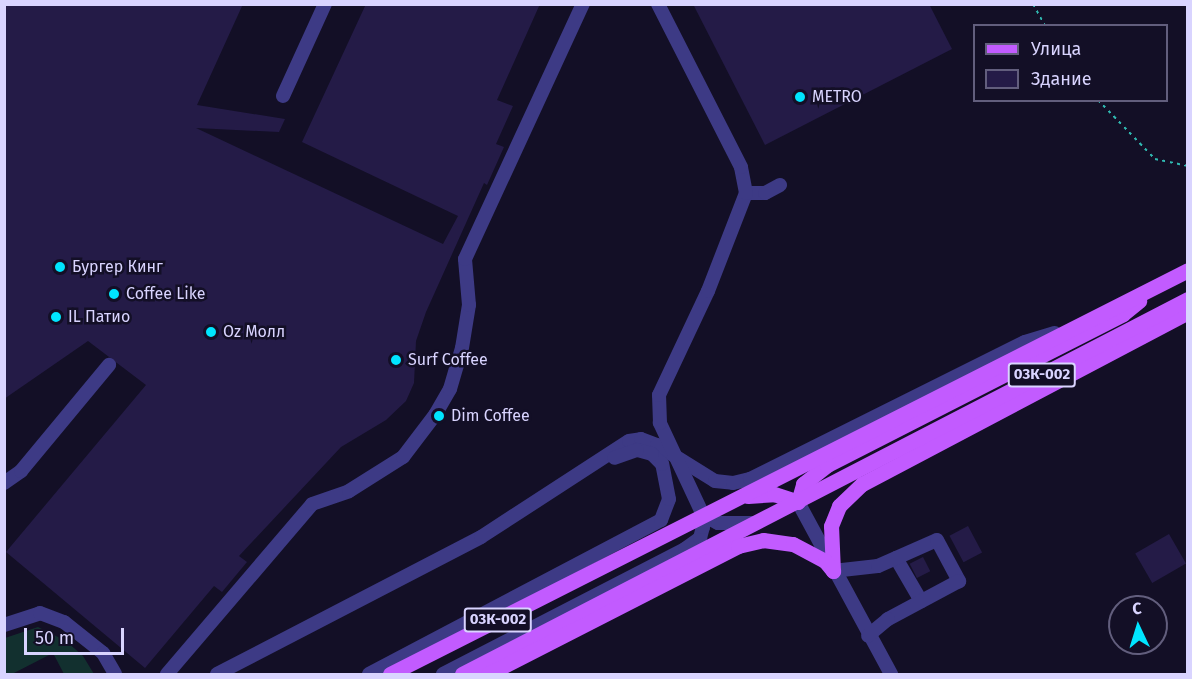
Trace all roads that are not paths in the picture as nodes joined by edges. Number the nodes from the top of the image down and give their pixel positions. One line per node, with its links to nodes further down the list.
1 (325, 4): 6 (street)
2 (583, 4): 28 (street)
3 (651, 4): 5 (street)
4 (658, 4): 5 (street)
5 (691, 69): 8 (street)
6 (284, 96)
7 (780, 185): 8 (street)
8 (746, 193): 15 (street)
9 (1188, 270): 10 (main road, 03К-002)
10 (1159, 284): 13 (main road, 03К-002); 18 (main road)
11 (1188, 299): 18 (main road, 03К-002)
12 (1188, 312): 23 (main road)
13 (1070, 328): 15 (street); 17 (main road, 03К-002)
14 (109, 365): 16 (street)
15 (673, 453): 19 (street); 21 (street)
16 (4, 483)
17 (738, 497): 18 (main road); 19 (main road, 03К-002)
18 (798, 502): 20 (main road, 03К-002); 23 (street)
19 (703, 515): 20 (street); 31 (main road, 03К-002); 32 (street)
20 (760, 522): 33 (main road, 03К-002)
21 (492, 530): 29 (street); 30 (street)
22 (896, 558): 23 (street); 24 (street); 24 (street)
23 (833, 572): 26 (street); 34 (main road)
24 (921, 601): 26 (street)
25 (4, 625): 27 (street)
26 (868, 636): 35 (street)
27 (115, 675)
28 (167, 675)
29 (217, 675)
30 (369, 675)
31 (390, 675)
32 (443, 675)
33 (462, 675)
34 (488, 675)
35 (891, 675)

